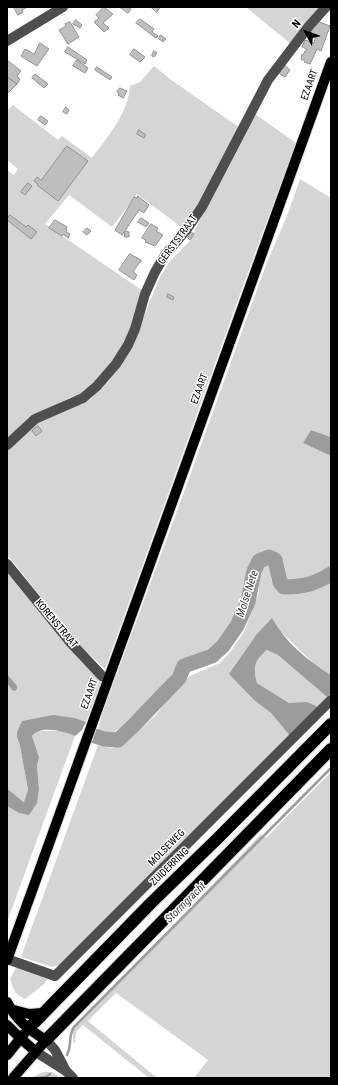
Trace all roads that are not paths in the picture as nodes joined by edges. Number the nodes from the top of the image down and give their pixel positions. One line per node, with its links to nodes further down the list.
1 (63, 7): 3 (street)
2 (326, 7): 5 (street, GERSTSTRAAT)
3 (7, 41)
4 (331, 62): 7 (main road, EZAART)
5 (7, 445)
6 (7, 564): 7 (street, KORENSTRAAT)
7 (108, 679): 9 (main road, EZAART)
8 (331, 700): 12 (street, MOLSEWEG)
9 (92, 724): 12 (main road, MOLSEWEG)
10 (331, 724): 14 (highway, ZUIDERRING)
11 (331, 748): 17 (highway)
12 (7, 959)
13 (9, 1005): 14 (main road); 16 (main road)
14 (43, 1013): 16 (highway, ZUIDERRING)
15 (7, 1025): 16 (main road)
16 (24, 1034): 17 (main road); 18 (main road); 19 (main road)
17 (46, 1040): 18 (main road); 20 (street)
18 (36, 1052): 20 (street); 21 (main road)
19 (7, 1055)
20 (69, 1075)
21 (13, 1078)

